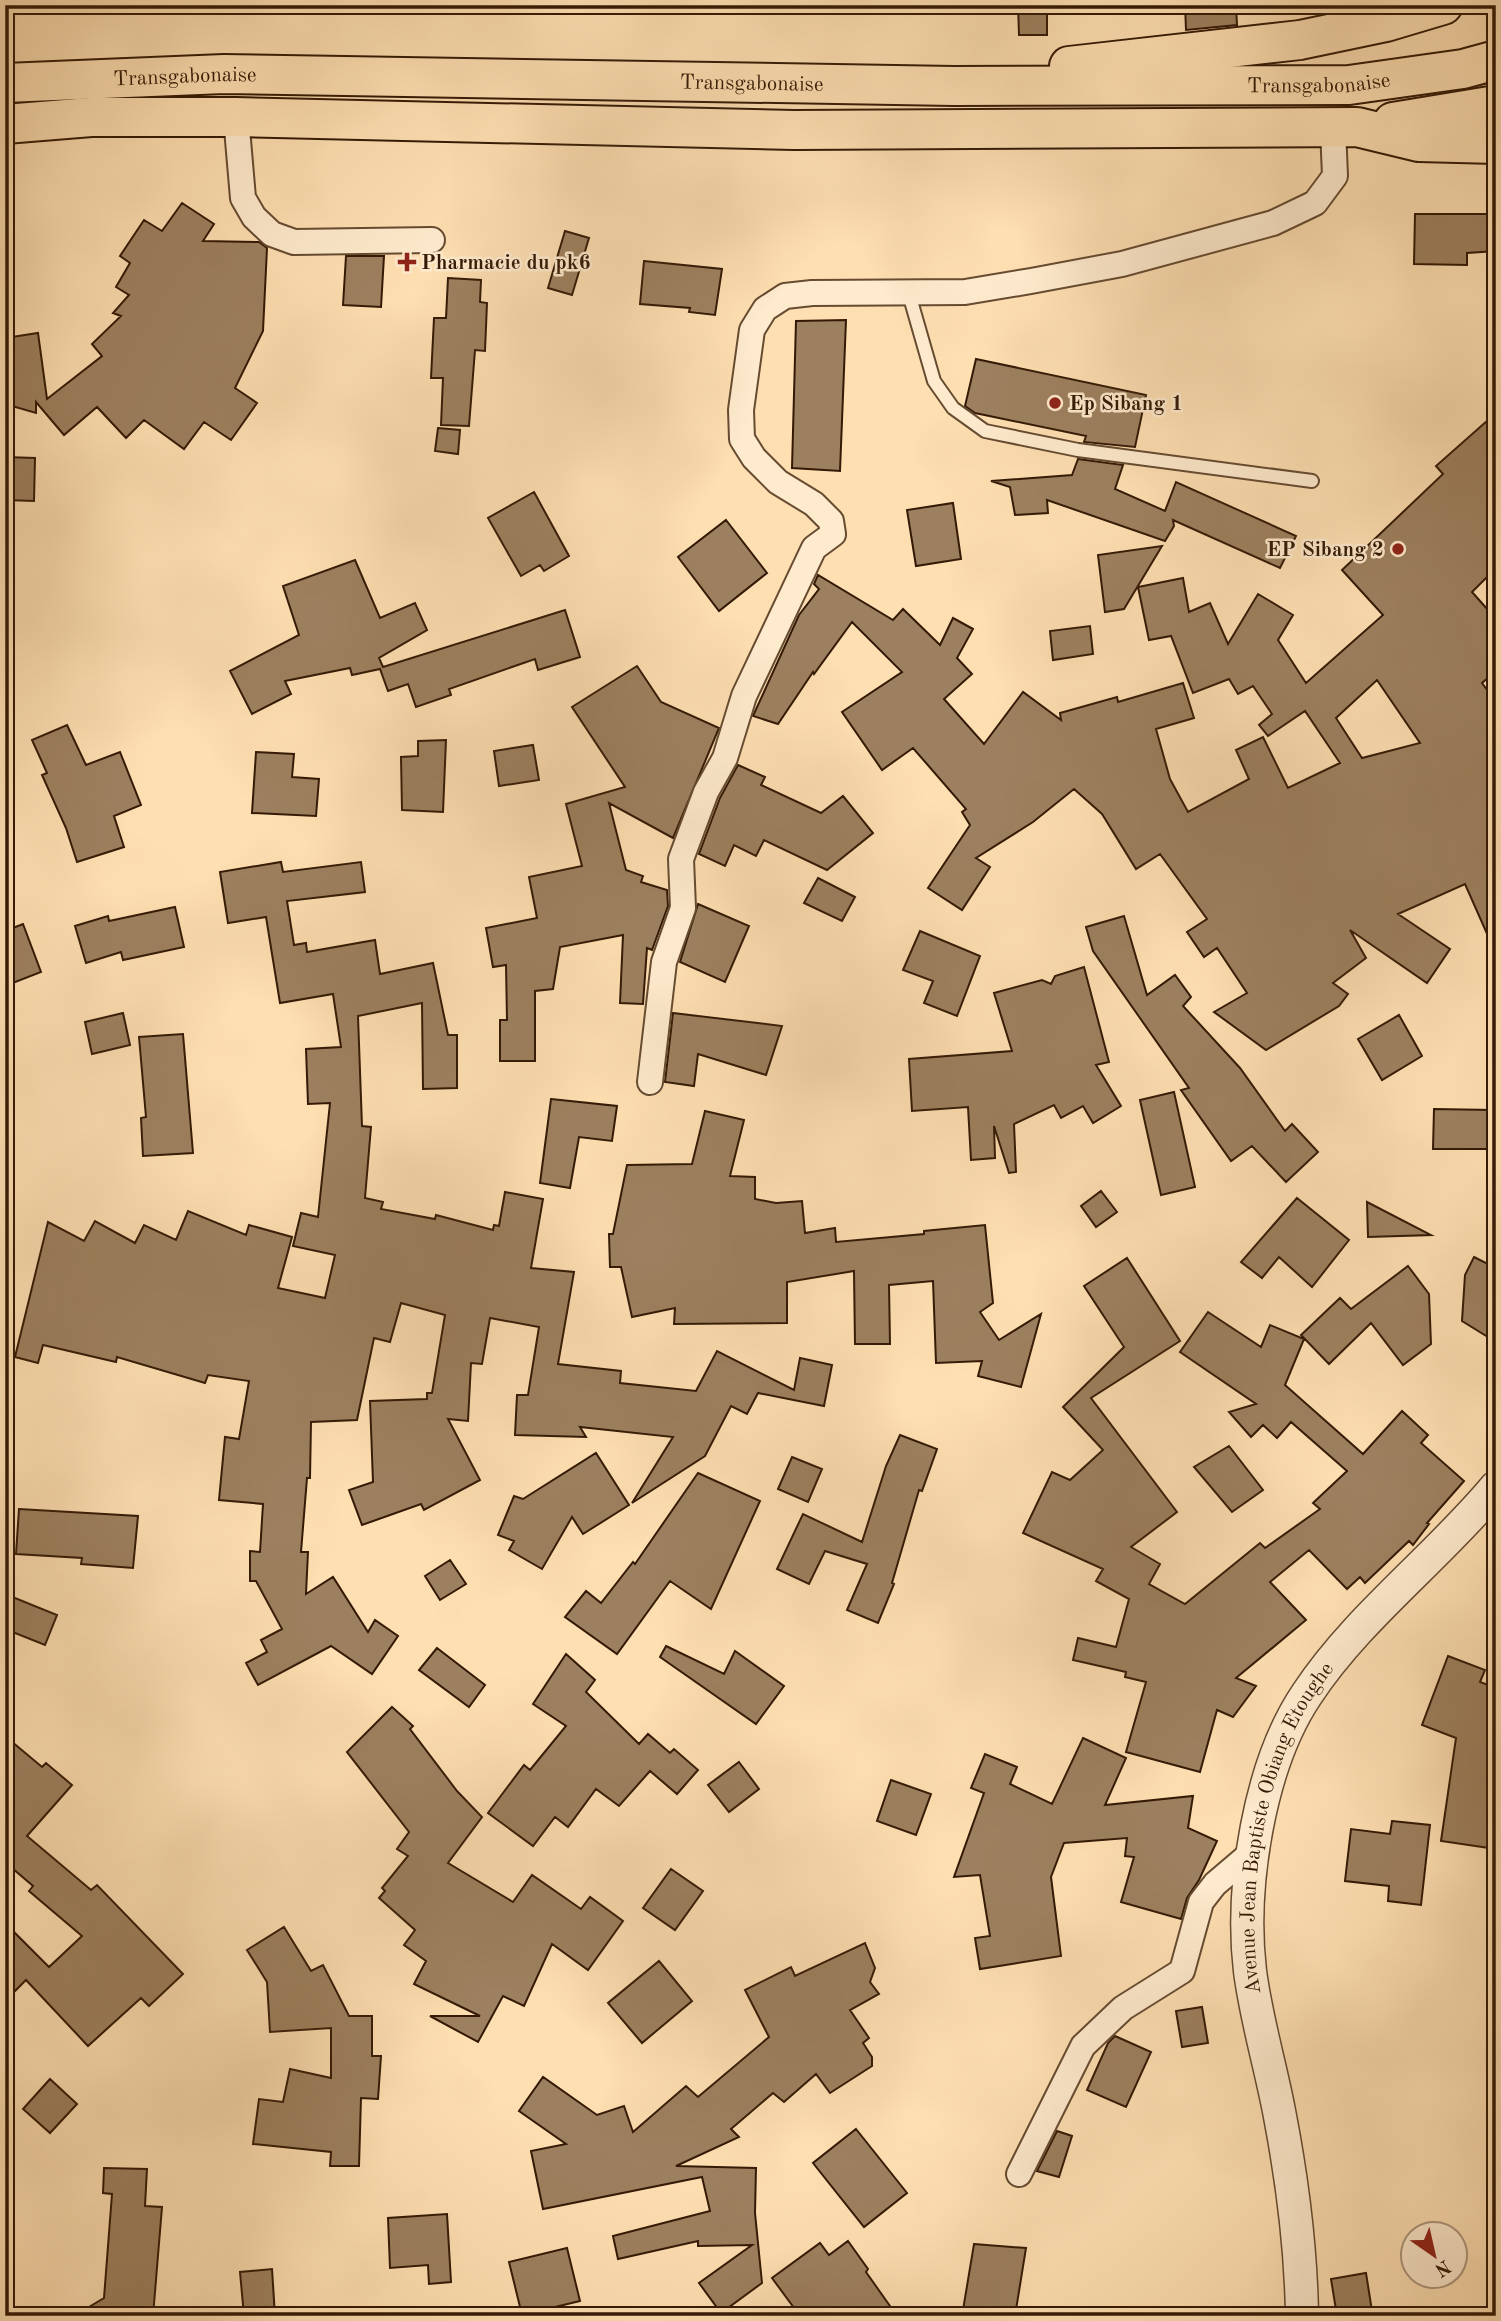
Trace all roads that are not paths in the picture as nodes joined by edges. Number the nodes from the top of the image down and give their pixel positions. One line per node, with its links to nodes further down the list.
1 (1443, 5): 4 (highway)
2 (1496, 60): 4 (highway, Transgabonaise)
3 (5, 83): 4 (highway, Transgabonaise)
4 (1007, 86)
5 (1496, 105): 8 (highway, Transgabonaise)
6 (236, 117): 7 (highway, Transgabonaise); 8 (highway, Transgabonaise); 10 (street)
7 (5, 124)
8 (1345, 128): 9 (highway); 11 (street)
9 (1496, 144)
10 (432, 240)
11 (909, 294): 12 (lane); 13 (street)
12 (1312, 481)
13 (649, 1082)
14 (1496, 1487): 15 (street, Avenue Jean Baptiste Obiang Etoughe)
15 (1255, 1850): 16 (street); 17 (street, Avenue Jean Baptiste Obiang Etoughe)
16 (1019, 2174)
17 (1302, 2316)

